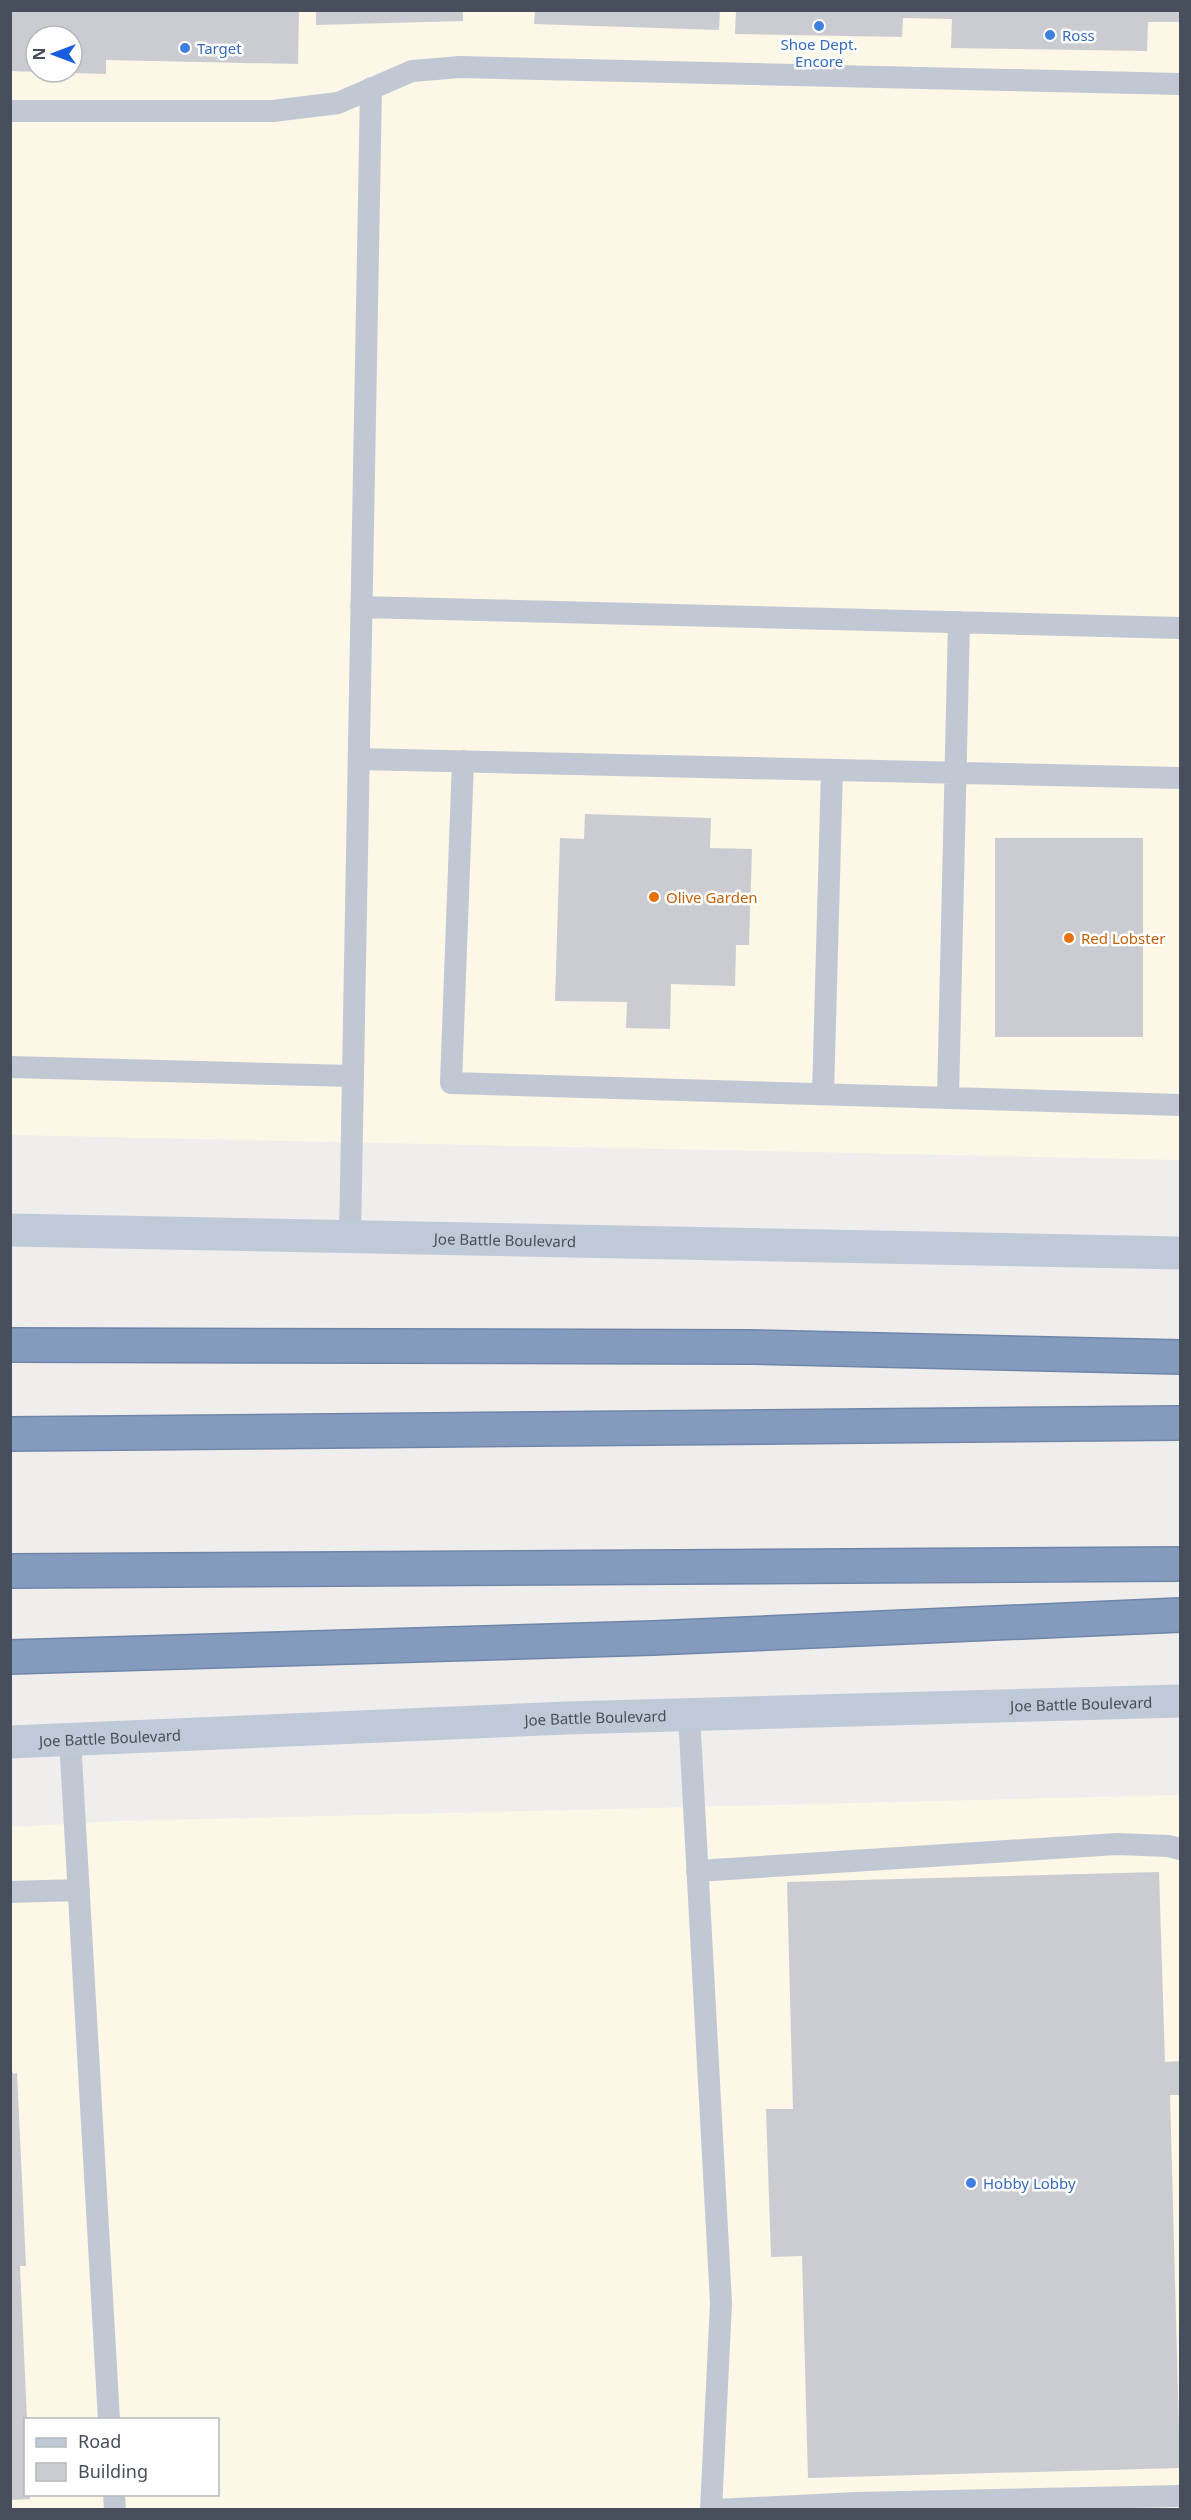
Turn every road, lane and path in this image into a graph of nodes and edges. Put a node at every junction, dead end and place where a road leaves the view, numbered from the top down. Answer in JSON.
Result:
{"nodes":[{"id":1,"x":1180,"y":84,"type":"edge"},
{"id":2,"x":371,"y":88,"type":"junction"},
{"id":3,"x":10,"y":111,"type":"edge"},
{"id":4,"x":362,"y":607,"type":"junction"},
{"id":5,"x":959,"y":622,"type":"junction"},
{"id":6,"x":1180,"y":628,"type":"edge"},
{"id":7,"x":359,"y":759,"type":"junction"},
{"id":8,"x":463,"y":761,"type":"junction"},
{"id":9,"x":832,"y":770,"type":"junction"},
{"id":10,"x":955,"y":773,"type":"junction"},
{"id":11,"x":1180,"y":778,"type":"edge"},
{"id":12,"x":10,"y":1068,"type":"edge"},
{"id":13,"x":352,"y":1076,"type":"junction"},
{"id":14,"x":823,"y":1094,"type":"junction"},
{"id":15,"x":948,"y":1098,"type":"junction"},
{"id":16,"x":1180,"y":1105,"type":"edge"},
{"id":17,"x":10,"y":1230,"type":"edge"},
{"id":18,"x":350,"y":1238,"type":"junction"},
{"id":19,"x":1180,"y":1253,"type":"edge"},
{"id":20,"x":10,"y":1345,"type":"edge"},
{"id":21,"x":1180,"y":1357,"type":"edge"},
{"id":22,"x":1180,"y":1423,"type":"edge"},
{"id":23,"x":10,"y":1434,"type":"edge"},
{"id":24,"x":1180,"y":1564,"type":"edge"},
{"id":25,"x":10,"y":1571,"type":"edge"},
{"id":26,"x":1180,"y":1615,"type":"edge"},
{"id":27,"x":10,"y":1657,"type":"edge"},
{"id":28,"x":1180,"y":1701,"type":"edge"},
{"id":29,"x":689,"y":1714,"type":"junction"},
{"id":30,"x":70,"y":1739,"type":"junction"},
{"id":31,"x":10,"y":1742,"type":"edge"},
{"id":32,"x":1180,"y":1850,"type":"edge"},
{"id":33,"x":698,"y":1871,"type":"junction"},
{"id":34,"x":79,"y":1890,"type":"junction"},
{"id":35,"x":10,"y":1892,"type":"edge"},
{"id":36,"x":109,"y":2418,"type":"edge"},
{"id":37,"x":1180,"y":2496,"type":"edge"},
{"id":38,"x":714,"y":2510,"type":"edge"}],
"edges":[{"from":1,"to":2,"type":"lane"},
{"from":2,"to":3,"type":"lane"},
{"from":2,"to":4,"type":"lane"},
{"from":4,"to":5,"type":"lane"},
{"from":4,"to":7,"type":"lane"},
{"from":5,"to":6,"type":"lane"},
{"from":5,"to":10,"type":"lane"},
{"from":7,"to":8,"type":"lane"},
{"from":7,"to":13,"type":"lane"},
{"from":8,"to":9,"type":"lane"},
{"from":8,"to":14,"type":"lane"},
{"from":9,"to":10,"type":"lane"},
{"from":9,"to":14,"type":"lane"},
{"from":10,"to":11,"type":"lane"},
{"from":10,"to":15,"type":"lane"},
{"from":12,"to":13,"type":"lane"},
{"from":13,"to":18,"type":"lane"},
{"from":14,"to":15,"type":"lane"},
{"from":15,"to":16,"type":"lane"},
{"from":17,"to":18,"type":"main road","name":"Joe Battle Boulevard"},
{"from":18,"to":19,"type":"main road","name":"Joe Battle Boulevard"},
{"from":20,"to":21,"type":"highway"},
{"from":22,"to":23,"type":"highway"},
{"from":24,"to":25,"type":"highway"},
{"from":26,"to":27,"type":"highway"},
{"from":28,"to":29,"type":"main road","name":"Joe Battle Boulevard"},
{"from":29,"to":30,"type":"main road","name":"Joe Battle Boulevard"},
{"from":29,"to":33,"type":"lane"},
{"from":30,"to":31,"type":"main road","name":"Joe Battle Boulevard"},
{"from":30,"to":34,"type":"lane"},
{"from":32,"to":33,"type":"lane"},
{"from":33,"to":38,"type":"lane"},
{"from":34,"to":35,"type":"lane"},
{"from":34,"to":36,"type":"lane"},
{"from":37,"to":38,"type":"lane"}]}
